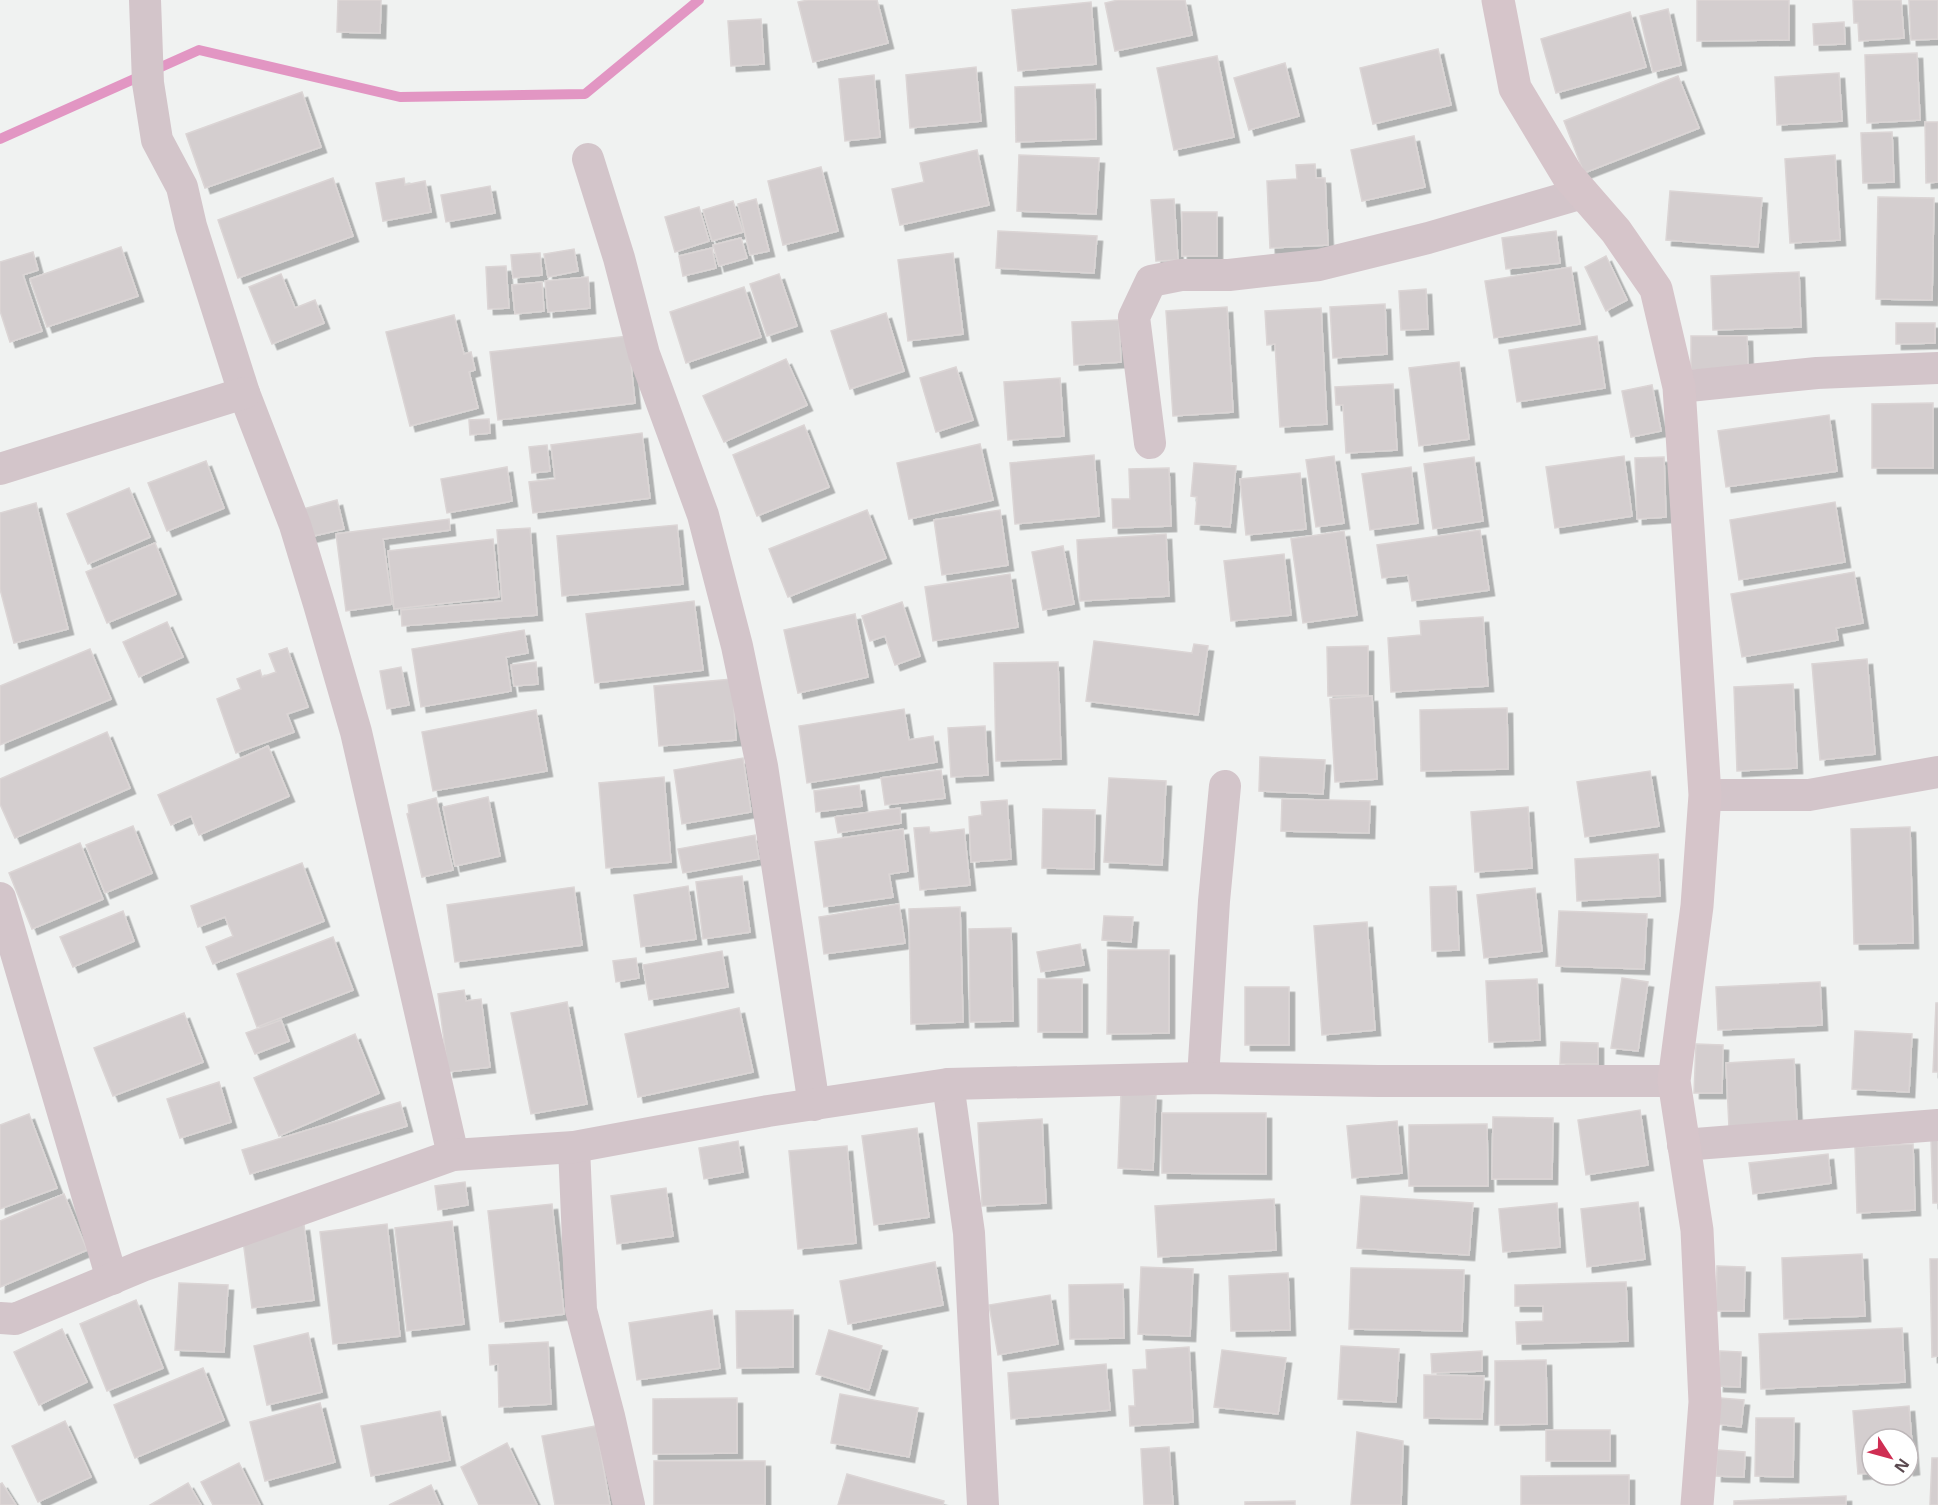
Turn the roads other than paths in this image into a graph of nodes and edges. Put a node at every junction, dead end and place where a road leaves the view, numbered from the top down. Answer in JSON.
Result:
{"nodes":[{"id":1,"x":145,"y":0,"type":"edge"},
{"id":2,"x":1498,"y":0,"type":"edge"},
{"id":3,"x":588,"y":159,"type":"dead end"},
{"id":4,"x":1583,"y":193,"type":"junction"},
{"id":5,"x":1938,"y":368,"type":"edge"},
{"id":6,"x":1679,"y":387,"type":"junction"},
{"id":7,"x":244,"y":393,"type":"junction"},
{"id":8,"x":1150,"y":442,"type":"dead end"},
{"id":9,"x":0,"y":469,"type":"edge"},
{"id":10,"x":1938,"y":772,"type":"edge"},
{"id":11,"x":1225,"y":786,"type":"dead end"},
{"id":12,"x":1705,"y":795,"type":"junction"},
{"id":13,"x":0,"y":898,"type":"edge"},
{"id":14,"x":1203,"y":1078,"type":"junction"},
{"id":15,"x":1674,"y":1081,"type":"junction"},
{"id":16,"x":948,"y":1084,"type":"junction"},
{"id":17,"x":814,"y":1105,"type":"junction"},
{"id":18,"x":1938,"y":1125,"type":"edge"},
{"id":19,"x":1683,"y":1145,"type":"junction"},
{"id":20,"x":574,"y":1147,"type":"junction"},
{"id":21,"x":453,"y":1155,"type":"junction"},
{"id":22,"x":112,"y":1279,"type":"junction"},
{"id":23,"x":0,"y":1318,"type":"edge"},
{"id":24,"x":629,"y":1505,"type":"edge"},
{"id":25,"x":982,"y":1505,"type":"edge"},
{"id":26,"x":1697,"y":1505,"type":"edge"}],
"edges":[{"from":1,"to":7,"type":"street"},
{"from":2,"to":4,"type":"street"},
{"from":3,"to":17,"type":"street"},
{"from":4,"to":6,"type":"street"},
{"from":4,"to":8,"type":"street"},
{"from":5,"to":6,"type":"street"},
{"from":6,"to":12,"type":"street"},
{"from":7,"to":9,"type":"street"},
{"from":7,"to":21,"type":"street"},
{"from":10,"to":12,"type":"street"},
{"from":11,"to":14,"type":"street"},
{"from":12,"to":15,"type":"street"},
{"from":13,"to":22,"type":"street"},
{"from":14,"to":15,"type":"street"},
{"from":14,"to":16,"type":"street"},
{"from":15,"to":19,"type":"street"},
{"from":16,"to":17,"type":"street"},
{"from":16,"to":25,"type":"street"},
{"from":17,"to":20,"type":"street"},
{"from":18,"to":19,"type":"street"},
{"from":19,"to":26,"type":"street"},
{"from":20,"to":21,"type":"street"},
{"from":20,"to":24,"type":"street"},
{"from":21,"to":22,"type":"street"},
{"from":22,"to":23,"type":"street"}]}
